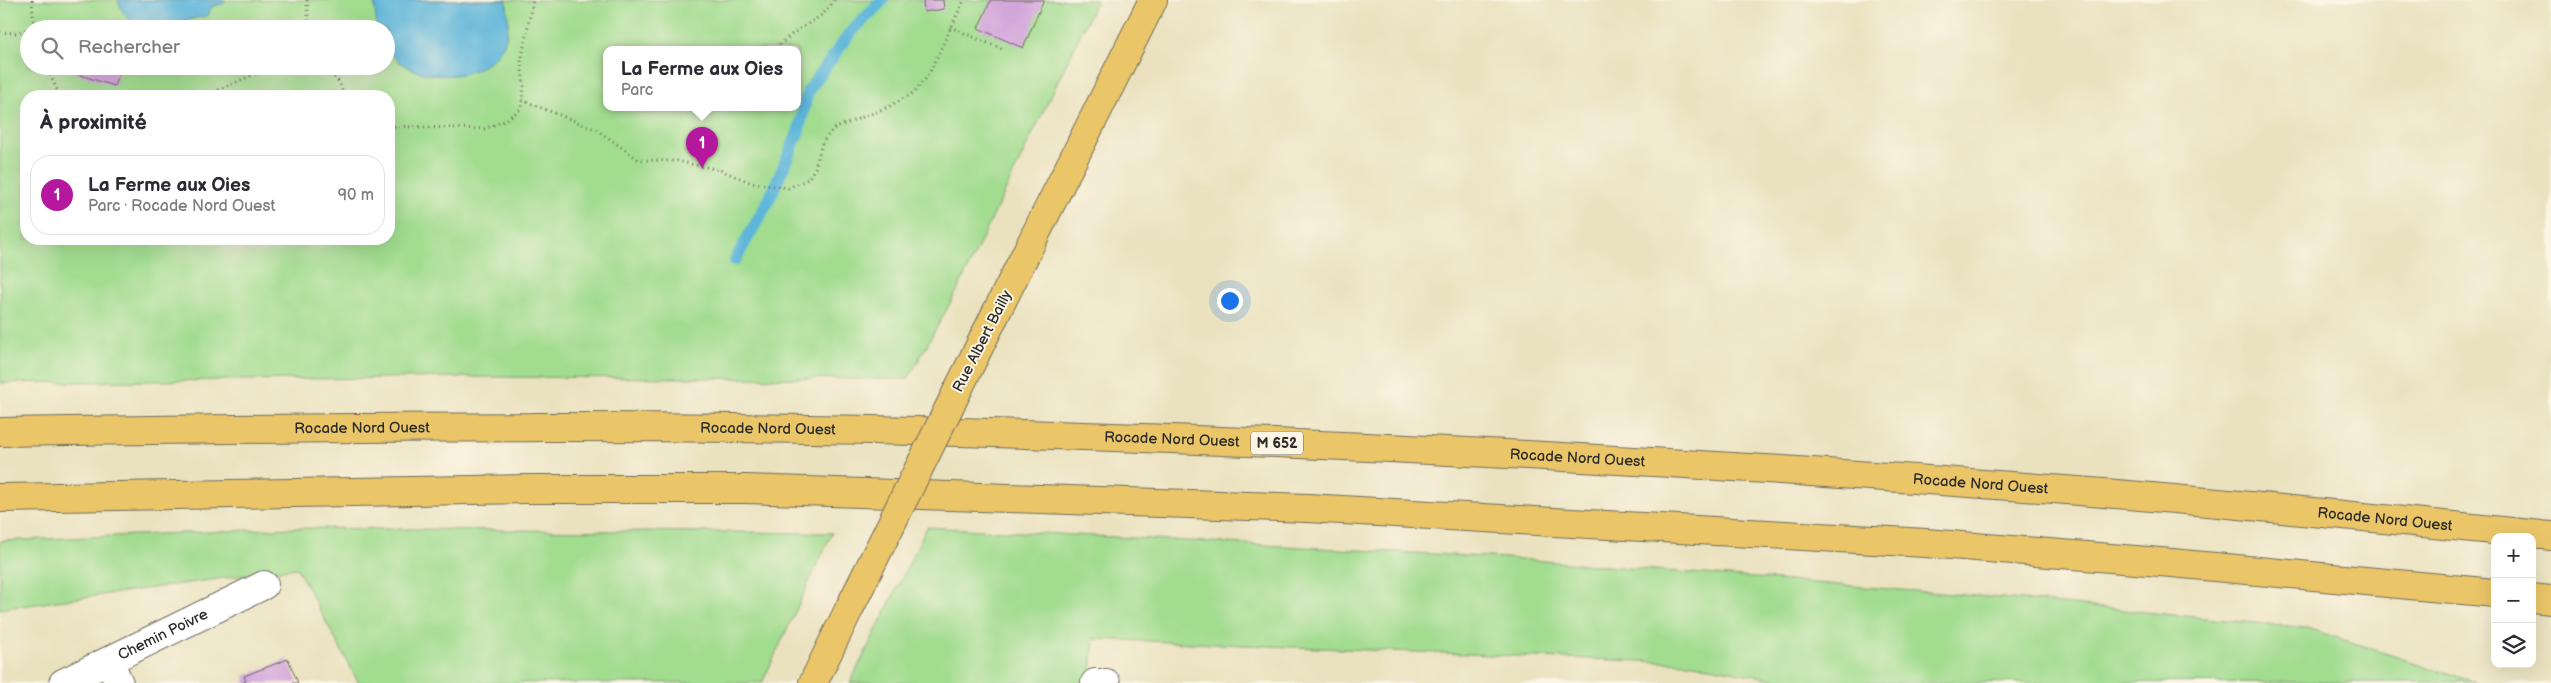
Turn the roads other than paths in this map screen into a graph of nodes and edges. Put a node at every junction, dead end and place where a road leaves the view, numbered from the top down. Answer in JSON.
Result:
{"nodes":[{"id":1,"x":1153,"y":0,"type":"edge"},
{"id":2,"x":0,"y":432,"type":"edge"},
{"id":3,"x":0,"y":498,"type":"edge"},
{"id":4,"x":2551,"y":536,"type":"edge"},
{"id":5,"x":264,"y":585,"type":"dead end"},
{"id":6,"x":2491,"y":594,"type":"edge"},
{"id":7,"x":2536,"y":598,"type":"edge"},
{"id":8,"x":2551,"y":600,"type":"edge"},
{"id":9,"x":114,"y":672,"type":"edge"},
{"id":10,"x":1095,"y":682,"type":"edge"},
{"id":11,"x":63,"y":683,"type":"edge"},
{"id":12,"x":813,"y":683,"type":"edge"},
{"id":13,"x":1106,"y":683,"type":"edge"}],
"edges":[{"from":1,"to":12,"type":"main road","name":"Rue Albert Bailly","bridge":true},
{"from":2,"to":4,"type":"main road","name":"Rocade Nord Ouest","number":"M 652"},
{"from":3,"to":6,"type":"main road"},
{"from":5,"to":9,"type":"street","name":"Chemin Poivre"},
{"from":7,"to":8,"type":"main road"},
{"from":9,"to":11,"type":"street","name":"Chemin Poivre"},
{"from":10,"to":13,"type":"street"}]}
